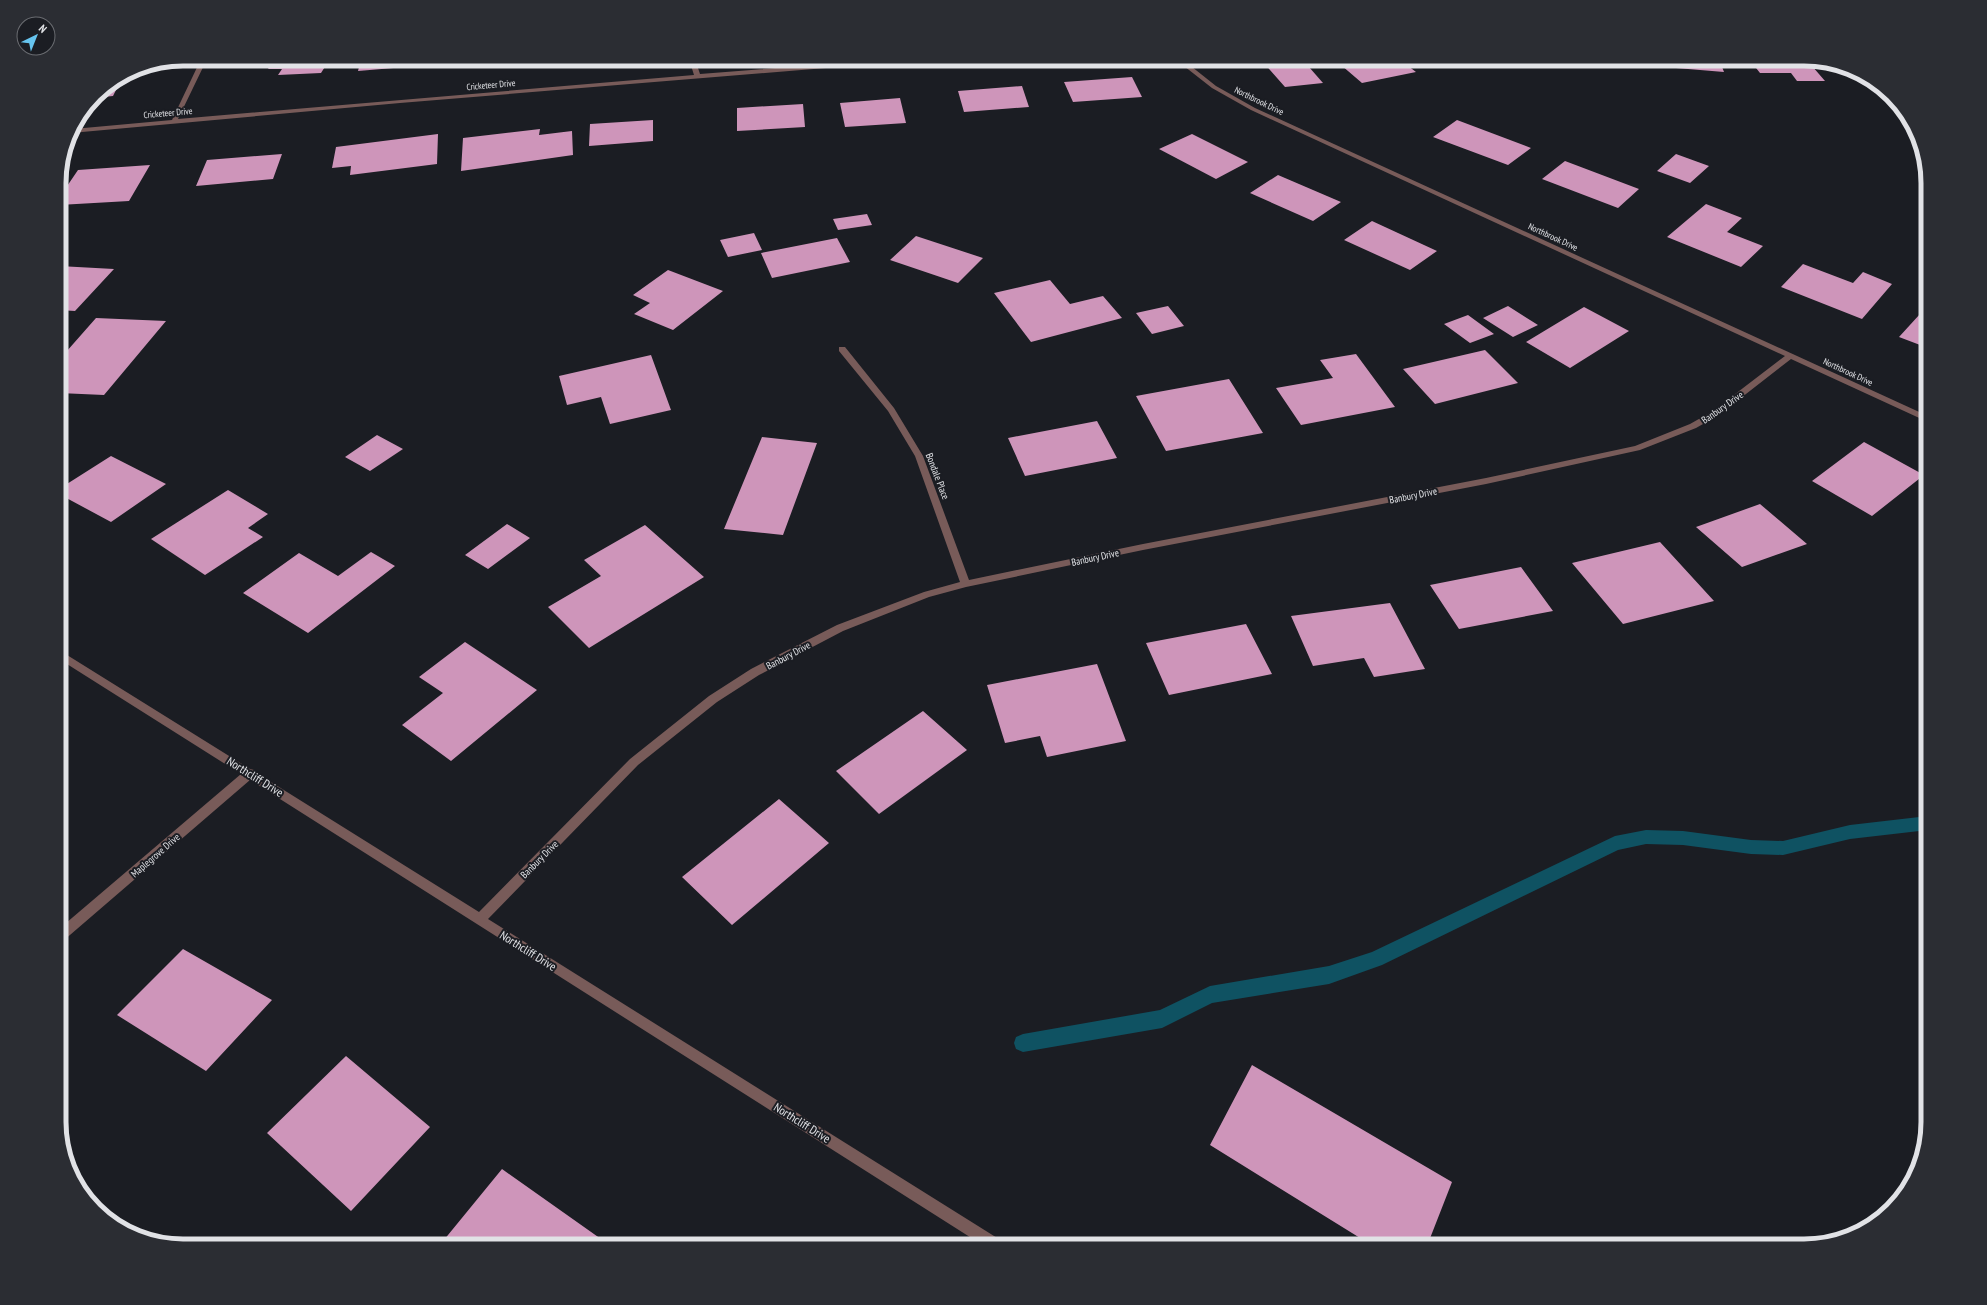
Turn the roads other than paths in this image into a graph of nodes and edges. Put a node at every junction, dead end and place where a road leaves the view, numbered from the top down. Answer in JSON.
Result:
{"nodes":[{"id":1,"x":201,"y":66,"type":"edge"},
{"id":2,"x":694,"y":66,"type":"edge"},
{"id":3,"x":828,"y":66,"type":"edge"},
{"id":4,"x":1187,"y":66,"type":"edge"},
{"id":5,"x":698,"y":77,"type":"junction"},
{"id":6,"x":174,"y":122,"type":"junction"},
{"id":7,"x":78,"y":130,"type":"edge"},
{"id":8,"x":842,"y":349,"type":"dead end"},
{"id":9,"x":1790,"y":356,"type":"junction"},
{"id":10,"x":1921,"y":416,"type":"edge"},
{"id":11,"x":966,"y":584,"type":"junction"},
{"id":12,"x":66,"y":658,"type":"edge"},
{"id":13,"x":250,"y":773,"type":"junction"},
{"id":14,"x":479,"y":920,"type":"junction"},
{"id":15,"x":66,"y":931,"type":"edge"},
{"id":16,"x":986,"y":1239,"type":"edge"}],
"edges":[{"from":1,"to":6,"type":"street"},
{"from":2,"to":5,"type":"street"},
{"from":3,"to":5,"type":"street","name":"Cricketeer Drive"},
{"from":4,"to":9,"type":"street","name":"Northbrook Drive"},
{"from":5,"to":6,"type":"street","name":"Cricketeer Drive"},
{"from":6,"to":7,"type":"street","name":"Cricketeer Drive"},
{"from":8,"to":11,"type":"street","name":"Bondale Place"},
{"from":9,"to":10,"type":"street","name":"Northbrook Drive"},
{"from":9,"to":11,"type":"street","name":"Banbury Drive"},
{"from":11,"to":14,"type":"street","name":"Banbury Drive"},
{"from":12,"to":13,"type":"street","name":"Northcliff Drive"},
{"from":13,"to":14,"type":"street","name":"Northcliff Drive"},
{"from":13,"to":15,"type":"street","name":"Maplegrove Drive"},
{"from":14,"to":16,"type":"street","name":"Northcliff Drive"}]}
